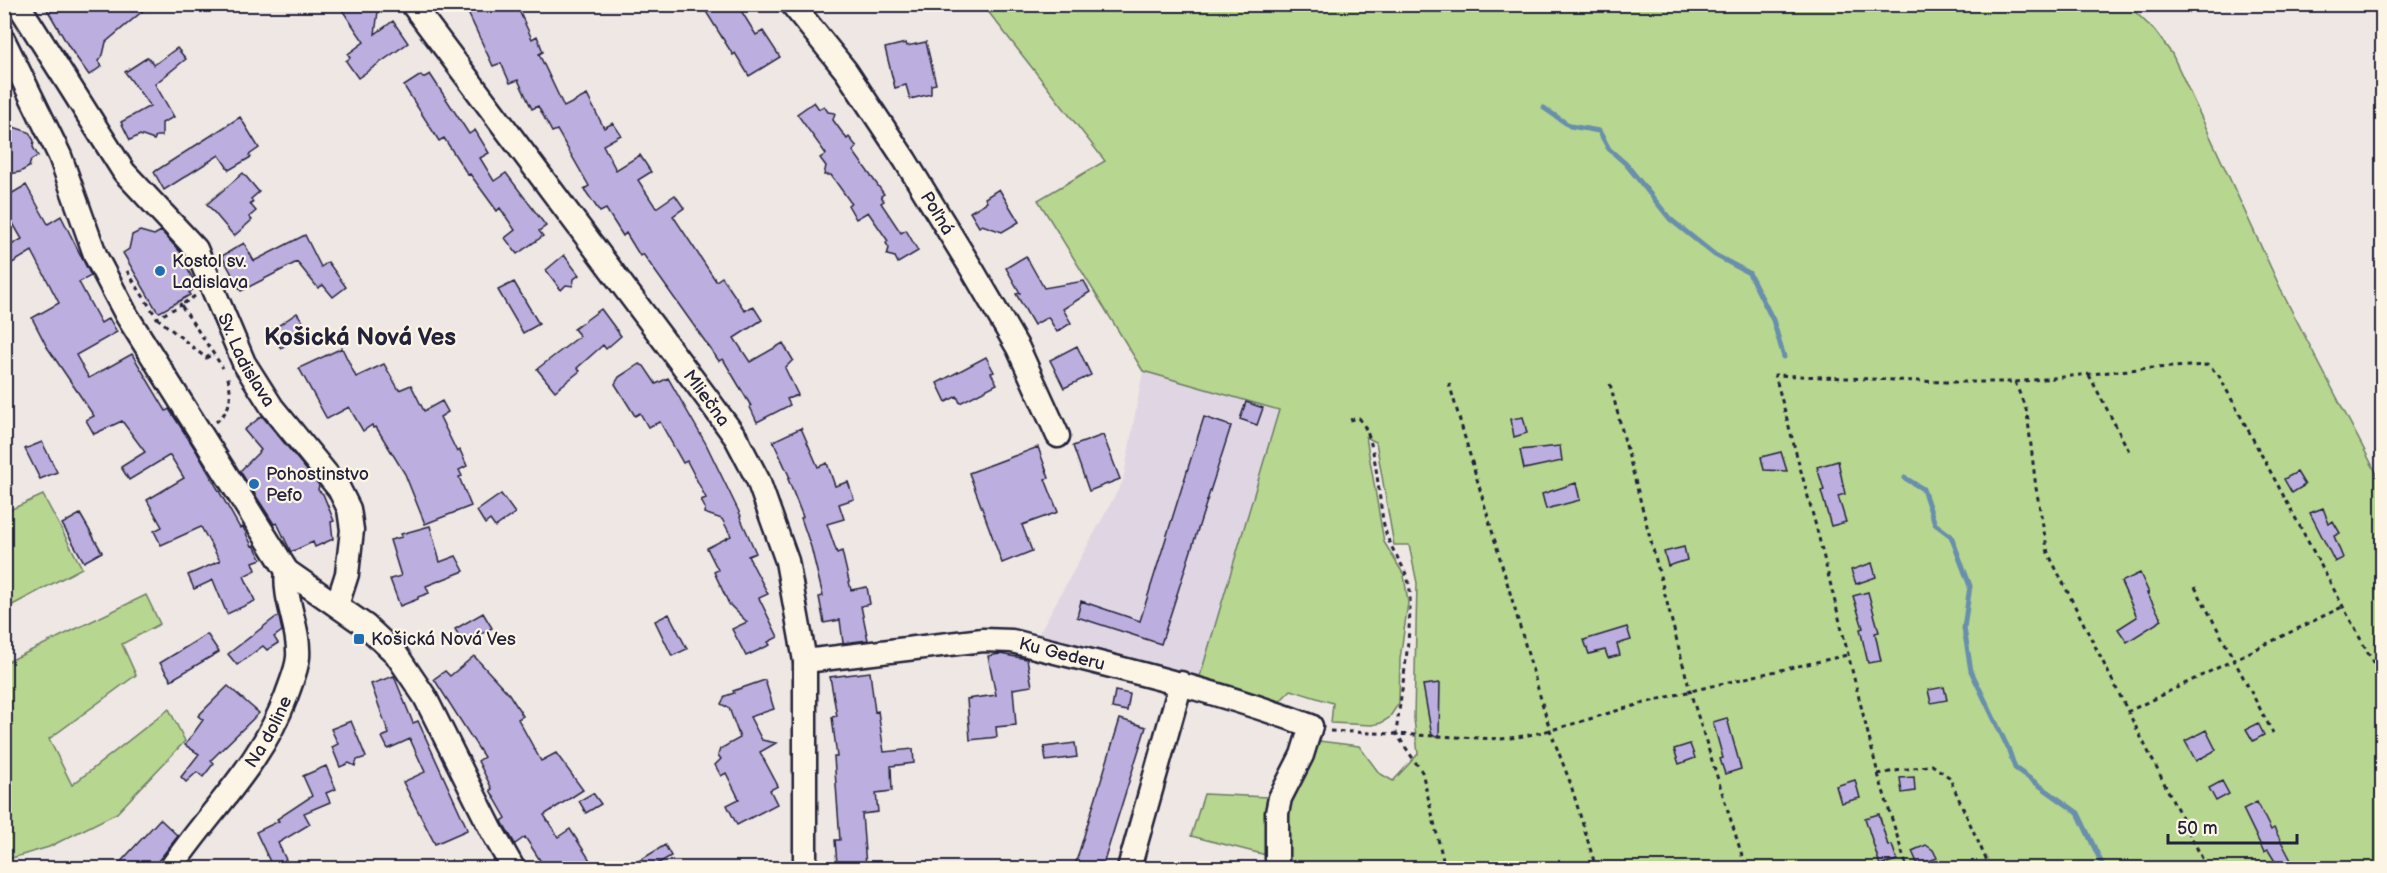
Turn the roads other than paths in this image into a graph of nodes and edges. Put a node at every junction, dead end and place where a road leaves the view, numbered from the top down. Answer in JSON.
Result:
{"nodes":[{"id":1,"x":18,"y":4,"type":"edge"},
{"id":2,"x":412,"y":4,"type":"edge"},
{"id":3,"x":792,"y":4,"type":"edge"},
{"id":4,"x":4,"y":41,"type":"edge"},
{"id":5,"x":1058,"y":436,"type":"dead end"},
{"id":6,"x":287,"y":571,"type":"junction"},
{"id":7,"x":337,"y":605,"type":"junction"},
{"id":8,"x":805,"y":661,"type":"junction"},
{"id":9,"x":1181,"y":683,"type":"junction"},
{"id":10,"x":492,"y":831,"type":"junction"},
{"id":11,"x":171,"y":868,"type":"edge"},
{"id":12,"x":497,"y":868,"type":"edge"},
{"id":13,"x":513,"y":868,"type":"edge"},
{"id":14,"x":805,"y":868,"type":"edge"},
{"id":15,"x":1129,"y":868,"type":"edge"},
{"id":16,"x":1277,"y":868,"type":"edge"}],
"edges":[{"from":1,"to":7,"type":"street","name":"Sv. Ladislava"},
{"from":2,"to":8,"type":"street","name":"Mliečna"},
{"from":3,"to":5,"type":"street","name":"Poľná"},
{"from":4,"to":6,"type":"street"},
{"from":6,"to":7,"type":"street"},
{"from":6,"to":11,"type":"street","name":"Na doline"},
{"from":7,"to":10,"type":"street"},
{"from":8,"to":9,"type":"street","name":"Ku Gederu"},
{"from":8,"to":14,"type":"street","name":"Mliečna"},
{"from":9,"to":15,"type":"street"},
{"from":9,"to":16,"type":"street","name":"Ku Gederu"},
{"from":10,"to":12,"type":"street"},
{"from":10,"to":13,"type":"street"}]}
